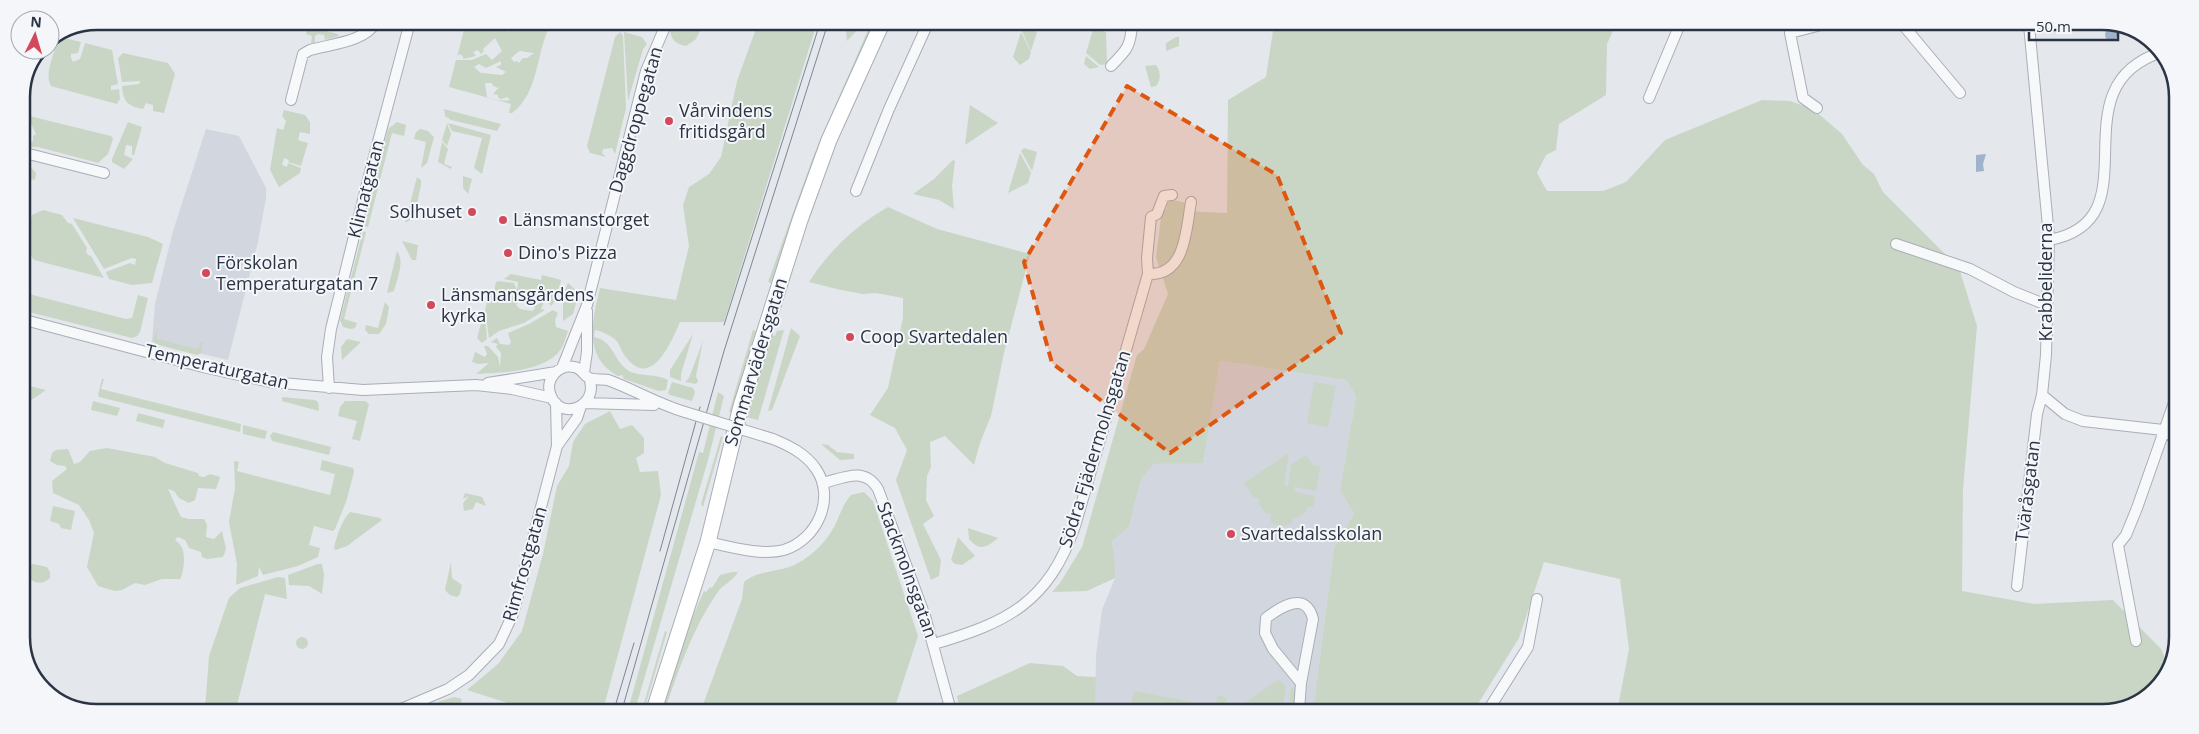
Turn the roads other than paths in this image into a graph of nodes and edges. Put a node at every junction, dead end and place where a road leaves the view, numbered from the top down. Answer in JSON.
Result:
{"nodes":[{"id":1,"x":372,"y":30,"type":"edge"},
{"id":2,"x":408,"y":30,"type":"edge"},
{"id":3,"x":664,"y":30,"type":"edge"},
{"id":4,"x":879,"y":30,"type":"edge"},
{"id":5,"x":925,"y":30,"type":"edge"},
{"id":6,"x":1132,"y":30,"type":"edge"},
{"id":7,"x":1677,"y":30,"type":"edge"},
{"id":8,"x":1802,"y":30,"type":"edge"},
{"id":9,"x":1908,"y":30,"type":"edge"},
{"id":10,"x":2029,"y":30,"type":"edge"},
{"id":11,"x":2154,"y":55,"type":"edge"},
{"id":12,"x":1111,"y":66,"type":"dead end"},
{"id":13,"x":1960,"y":93,"type":"dead end"},
{"id":14,"x":1649,"y":98,"type":"dead end"},
{"id":15,"x":291,"y":100,"type":"dead end"},
{"id":16,"x":1817,"y":108,"type":"dead end"},
{"id":17,"x":30,"y":154,"type":"edge"},
{"id":18,"x":104,"y":173,"type":"dead end"},
{"id":19,"x":856,"y":191,"type":"dead end"},
{"id":20,"x":1172,"y":195,"type":"dead end"},
{"id":21,"x":1191,"y":202,"type":"dead end"},
{"id":22,"x":2049,"y":240,"type":"junction"},
{"id":23,"x":1896,"y":244,"type":"dead end"},
{"id":24,"x":1148,"y":274,"type":"junction"},
{"id":25,"x":2047,"y":305,"type":"junction"},
{"id":26,"x":587,"y":306,"type":"junction"},
{"id":27,"x":30,"y":321,"type":"edge"},
{"id":28,"x":559,"y":370,"type":"junction"},
{"id":29,"x":587,"y":375,"type":"junction"},
{"id":30,"x":476,"y":385,"type":"junction"},
{"id":31,"x":329,"y":388,"type":"junction"},
{"id":32,"x":2042,"y":395,"type":"junction"},
{"id":33,"x":554,"y":401,"type":"junction"},
{"id":34,"x":583,"y":405,"type":"junction"},
{"id":35,"x":660,"y":405,"type":"junction"},
{"id":36,"x":2169,"y":414,"type":"edge"},
{"id":37,"x":2163,"y":430,"type":"junction"},
{"id":38,"x":2169,"y":434,"type":"edge"},
{"id":39,"x":557,"y":446,"type":"junction"},
{"id":40,"x":823,"y":483,"type":"junction"},
{"id":41,"x":708,"y":542,"type":"junction"},
{"id":42,"x":2016,"y":586,"type":"dead end"},
{"id":43,"x":1537,"y":599,"type":"dead end"},
{"id":44,"x":2136,"y":641,"type":"dead end"},
{"id":45,"x":934,"y":644,"type":"junction"},
{"id":46,"x":1301,"y":683,"type":"junction"},
{"id":47,"x":424,"y":704,"type":"edge"},
{"id":48,"x":656,"y":704,"type":"edge"},
{"id":49,"x":949,"y":704,"type":"edge"},
{"id":50,"x":1300,"y":704,"type":"edge"},
{"id":51,"x":1492,"y":704,"type":"edge"}],
"edges":[{"from":1,"to":15,"type":"street"},
{"from":2,"to":31,"type":"street","name":"Klimatgatan"},
{"from":3,"to":26,"type":"street","name":"Daggdroppegatan"},
{"from":4,"to":41,"type":"street","name":"Sommarvädersgatan"},
{"from":5,"to":19,"type":"street"},
{"from":6,"to":12,"type":"street"},
{"from":7,"to":14,"type":"street"},
{"from":8,"to":16,"type":"street"},
{"from":9,"to":13,"type":"street"},
{"from":10,"to":22,"type":"street","name":"Krabbeliderna"},
{"from":11,"to":22,"type":"street"},
{"from":17,"to":18,"type":"street"},
{"from":20,"to":24,"type":"street","name":"Södra Fjädermolnsgatan"},
{"from":21,"to":24,"type":"street"},
{"from":22,"to":25,"type":"street","name":"Krabbeliderna"},
{"from":23,"to":25,"type":"street"},
{"from":24,"to":45,"type":"street","name":"Södra Fjädermolnsgatan"},
{"from":25,"to":32,"type":"street","name":"Krabbeliderna"},
{"from":26,"to":28,"type":"street","name":"Daggdroppegatan"},
{"from":26,"to":29,"type":"street","name":"Daggdroppegatan"},
{"from":27,"to":31,"type":"street","name":"Temperaturgatan"},
{"from":28,"to":29,"type":"street","name":"Temperaturgatan"},
{"from":28,"to":30,"type":"street","name":"Temperaturgatan"},
{"from":28,"to":33,"type":"street"},
{"from":29,"to":34,"type":"street"},
{"from":29,"to":35,"type":"street","name":"Temperaturgatan"},
{"from":30,"to":31,"type":"street","name":"Temperaturgatan"},
{"from":30,"to":33,"type":"street","name":"Temperaturgatan"},
{"from":32,"to":37,"type":"street"},
{"from":32,"to":42,"type":"street","name":"Tväråsgatan"},
{"from":33,"to":34,"type":"street","name":"Temperaturgatan"},
{"from":33,"to":39,"type":"street","name":"Rimfrostgatan"},
{"from":34,"to":35,"type":"street","name":"Temperaturgatan"},
{"from":34,"to":39,"type":"street","name":"Rimfrostgatan"},
{"from":35,"to":40,"type":"street","name":"Temperaturgatan","bridge":true},
{"from":36,"to":37,"type":"street"},
{"from":37,"to":38,"type":"street"},
{"from":37,"to":44,"type":"street"},
{"from":39,"to":47,"type":"street","name":"Rimfrostgatan"},
{"from":40,"to":41,"type":"street"},
{"from":40,"to":45,"type":"street","name":"Stackmolnsgatan"},
{"from":41,"to":48,"type":"street","name":"Sommarvädersgatan"},
{"from":43,"to":51,"type":"street"},
{"from":45,"to":49,"type":"street","name":"Stackmolnsgatan"},
{"from":46,"to":46,"type":"street"},
{"from":46,"to":50,"type":"street"}]}
